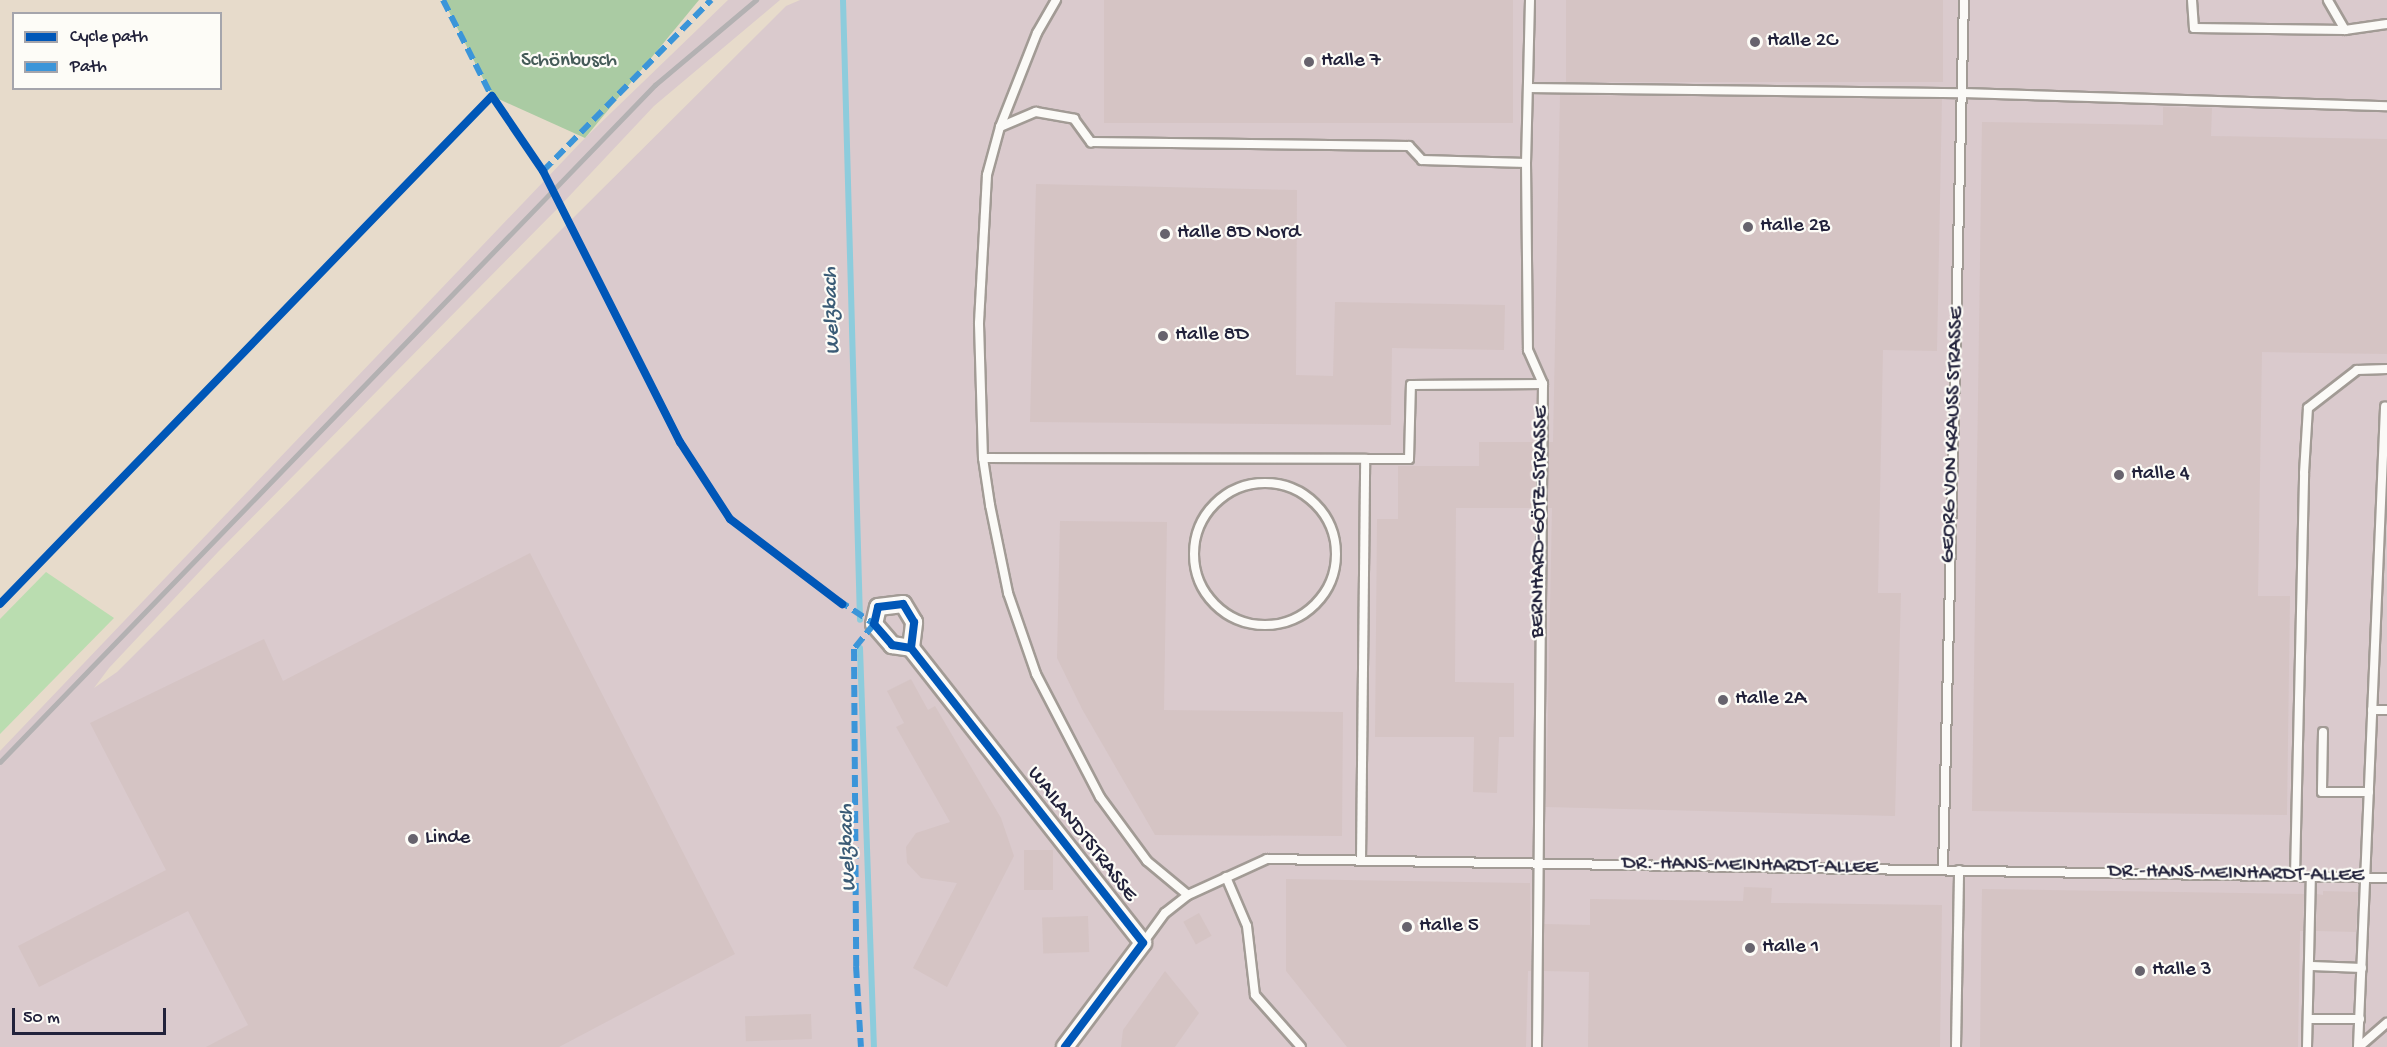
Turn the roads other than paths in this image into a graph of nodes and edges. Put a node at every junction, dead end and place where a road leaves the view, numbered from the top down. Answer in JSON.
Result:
{"nodes":[{"id":1,"x":1056,"y":0,"type":"edge"},
{"id":2,"x":1530,"y":0,"type":"edge"},
{"id":3,"x":1964,"y":0,"type":"edge"},
{"id":4,"x":2192,"y":0,"type":"edge"},
{"id":5,"x":2328,"y":0,"type":"edge"},
{"id":6,"x":2387,"y":24,"type":"edge"},
{"id":7,"x":2345,"y":30,"type":"junction"},
{"id":8,"x":1528,"y":88,"type":"junction"},
{"id":9,"x":1963,"y":93,"type":"junction"},
{"id":10,"x":2387,"y":106,"type":"edge"},
{"id":11,"x":1000,"y":127,"type":"junction"},
{"id":12,"x":1526,"y":163,"type":"junction"},
{"id":13,"x":2387,"y":369,"type":"edge"},
{"id":14,"x":1543,"y":384,"type":"junction"},
{"id":15,"x":2385,"y":407,"type":"dead end"},
{"id":16,"x":983,"y":458,"type":"junction"},
{"id":17,"x":1365,"y":459,"type":"junction"},
{"id":18,"x":1263,"y":481,"type":"joint"},
{"id":19,"x":911,"y":648,"type":"dead end"},
{"id":20,"x":2373,"y":710,"type":"junction"},
{"id":21,"x":2387,"y":710,"type":"edge"},
{"id":22,"x":2323,"y":732,"type":"dead end"},
{"id":23,"x":2369,"y":792,"type":"junction"},
{"id":24,"x":1360,"y":860,"type":"junction"},
{"id":25,"x":1539,"y":863,"type":"junction"},
{"id":26,"x":1943,"y":870,"type":"junction"},
{"id":27,"x":1959,"y":870,"type":"junction"},
{"id":28,"x":2295,"y":876,"type":"junction"},
{"id":29,"x":1227,"y":877,"type":"junction"},
{"id":30,"x":2311,"y":877,"type":"junction"},
{"id":31,"x":2366,"y":877,"type":"junction"},
{"id":32,"x":2387,"y":878,"type":"edge"},
{"id":33,"x":1188,"y":895,"type":"junction"},
{"id":34,"x":1143,"y":943,"type":"junction"},
{"id":35,"x":2312,"y":966,"type":"dead end"},
{"id":36,"x":2362,"y":968,"type":"junction"},
{"id":37,"x":2310,"y":1019,"type":"dead end"},
{"id":38,"x":2360,"y":1019,"type":"junction"},
{"id":39,"x":2387,"y":1023,"type":"edge"},
{"id":40,"x":1065,"y":1047,"type":"edge"},
{"id":41,"x":1301,"y":1047,"type":"edge"},
{"id":42,"x":1537,"y":1047,"type":"edge"},
{"id":43,"x":1956,"y":1047,"type":"edge"},
{"id":44,"x":2307,"y":1047,"type":"edge"},
{"id":45,"x":2358,"y":1047,"type":"edge"}],
"edges":[{"from":1,"to":11,"type":"lane"},
{"from":2,"to":8,"type":"lane","name":"BERNHARD-GÖTZ-STRASSE"},
{"from":3,"to":9,"type":"lane","name":"GEORG VON KRAUSS STRASSE"},
{"from":4,"to":7,"type":"lane"},
{"from":5,"to":7,"type":"lane"},
{"from":6,"to":7,"type":"lane"},
{"from":8,"to":9,"type":"lane"},
{"from":8,"to":12,"type":"lane","name":"BERNHARD-GÖTZ-STRASSE"},
{"from":9,"to":10,"type":"lane"},
{"from":9,"to":26,"type":"lane","name":"GEORG VON KRAUSS STRASSE"},
{"from":11,"to":12,"type":"lane"},
{"from":11,"to":16,"type":"lane"},
{"from":12,"to":14,"type":"lane","name":"BERNHARD-GÖTZ-STRASSE"},
{"from":13,"to":28,"type":"lane"},
{"from":14,"to":17,"type":"lane"},
{"from":14,"to":25,"type":"lane","name":"BERNHARD-GÖTZ-STRASSE"},
{"from":15,"to":20,"type":"lane"},
{"from":16,"to":17,"type":"lane"},
{"from":16,"to":33,"type":"lane"},
{"from":17,"to":24,"type":"lane"},
{"from":18,"to":18,"type":"lane"},
{"from":19,"to":34,"type":"street","name":"WAILANDTSTRASSE"},
{"from":20,"to":21,"type":"lane"},
{"from":20,"to":23,"type":"lane"},
{"from":22,"to":23,"type":"lane"},
{"from":23,"to":31,"type":"lane"},
{"from":24,"to":25,"type":"lane","name":"DR.-HANS-MEINHARDT-ALLEE"},
{"from":24,"to":29,"type":"lane","name":"DR.-HANS-MEINHARDT-ALLEE"},
{"from":25,"to":26,"type":"lane","name":"DR.-HANS-MEINHARDT-ALLEE"},
{"from":25,"to":42,"type":"lane","name":"BERNHARD-GÖTZ-STRASSE"},
{"from":26,"to":27,"type":"lane","name":"DR.-HANS-MEINHARDT-ALLEE"},
{"from":27,"to":28,"type":"lane","name":"DR.-HANS-MEINHARDT-ALLEE"},
{"from":27,"to":43,"type":"lane"},
{"from":28,"to":30,"type":"lane","name":"DR.-HANS-MEINHARDT-ALLEE"},
{"from":29,"to":33,"type":"lane","name":"DR.-HANS-MEINHARDT-ALLEE"},
{"from":29,"to":41,"type":"lane"},
{"from":30,"to":31,"type":"lane","name":"DR.-HANS-MEINHARDT-ALLEE"},
{"from":30,"to":44,"type":"lane"},
{"from":31,"to":32,"type":"lane","name":"DR.-HANS-MEINHARDT-ALLEE"},
{"from":31,"to":36,"type":"lane"},
{"from":33,"to":34,"type":"lane","name":"DR.-HANS-MEINHARDT-ALLEE"},
{"from":34,"to":40,"type":"street"},
{"from":35,"to":36,"type":"lane"},
{"from":36,"to":38,"type":"lane"},
{"from":37,"to":38,"type":"lane"},
{"from":38,"to":45,"type":"lane"},
{"from":39,"to":45,"type":"lane"}]}
